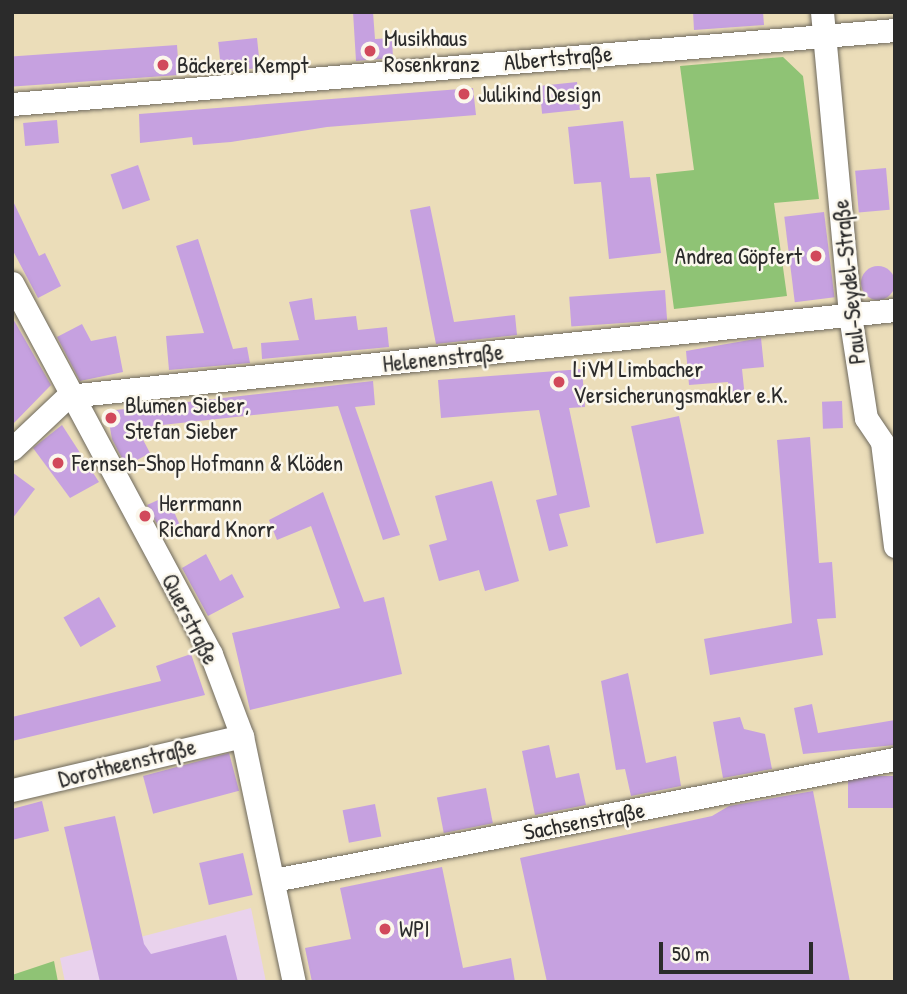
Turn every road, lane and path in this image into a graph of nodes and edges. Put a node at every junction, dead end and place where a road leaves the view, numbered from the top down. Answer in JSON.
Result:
{"nodes":[{"id":1,"x":822,"y":12,"type":"edge"},
{"id":2,"x":895,"y":30,"type":"edge"},
{"id":3,"x":823,"y":36,"type":"junction"},
{"id":4,"x":12,"y":104,"type":"edge"},
{"id":5,"x":12,"y":283,"type":"edge"},
{"id":6,"x":895,"y":310,"type":"edge"},
{"id":7,"x":850,"y":315,"type":"junction"},
{"id":8,"x":68,"y":396,"type":"junction"},
{"id":9,"x":12,"y":449,"type":"edge"},
{"id":10,"x":895,"y":546,"type":"edge"},
{"id":11,"x":242,"y":736,"type":"junction"},
{"id":12,"x":895,"y":759,"type":"edge"},
{"id":13,"x":12,"y":790,"type":"edge"},
{"id":14,"x":274,"y":880,"type":"junction"},
{"id":15,"x":294,"y":982,"type":"edge"}],
"edges":[{"from":1,"to":3,"type":"street","name":"Paul-Seydel-Straße"},
{"from":2,"to":3,"type":"street","name":"Albertstraße"},
{"from":3,"to":4,"type":"street","name":"Albertstraße"},
{"from":3,"to":7,"type":"street","name":"Paul-Seydel-Straße"},
{"from":5,"to":8,"type":"street","name":"Querstraße"},
{"from":6,"to":7,"type":"street","name":"Helenenstraße"},
{"from":7,"to":8,"type":"street","name":"Helenenstraße"},
{"from":7,"to":10,"type":"street","name":"Paul-Seydel-Straße"},
{"from":8,"to":9,"type":"street"},
{"from":8,"to":11,"type":"street","name":"Querstraße"},
{"from":11,"to":13,"type":"street","name":"Dorotheenstraße"},
{"from":11,"to":14,"type":"street","name":"Querstraße"},
{"from":12,"to":14,"type":"street","name":"Sachsenstraße"},
{"from":14,"to":15,"type":"street","name":"Querstraße"}]}
